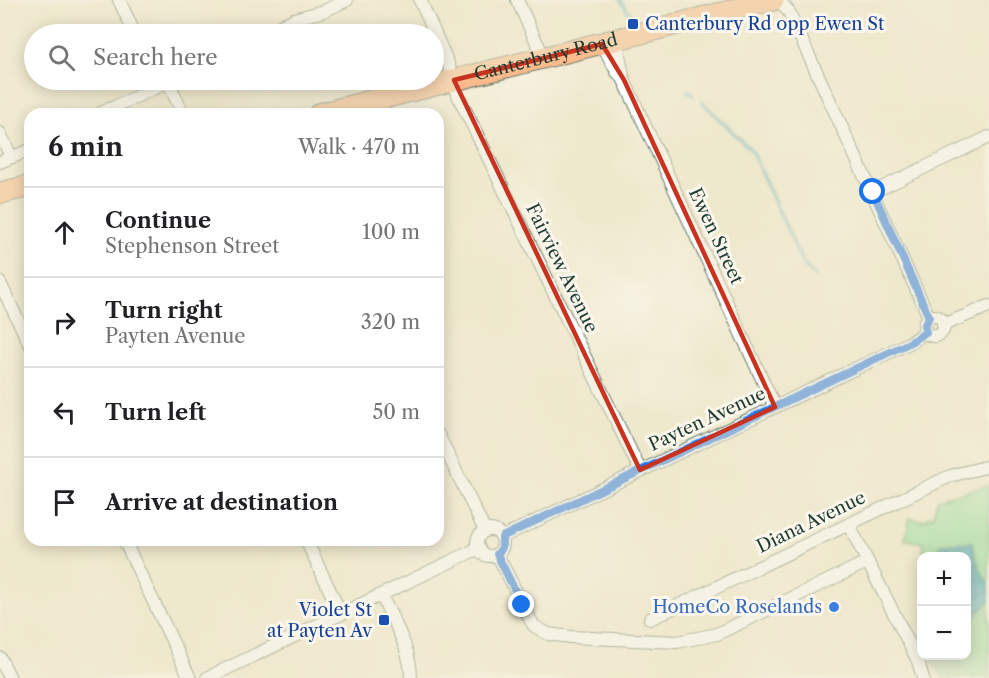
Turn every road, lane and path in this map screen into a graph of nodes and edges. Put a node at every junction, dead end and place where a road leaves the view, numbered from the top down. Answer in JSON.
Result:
{"nodes":[{"id":1,"x":118,"y":0,"type":"edge"},
{"id":2,"x":347,"y":0,"type":"edge"},
{"id":3,"x":420,"y":0,"type":"edge"},
{"id":4,"x":517,"y":0,"type":"edge"},
{"id":5,"x":772,"y":0,"type":"edge"},
{"id":6,"x":779,"y":0,"type":"edge"},
{"id":7,"x":130,"y":24,"type":"edge"},
{"id":8,"x":284,"y":24,"type":"edge"},
{"id":9,"x":431,"y":24,"type":"edge"},
{"id":10,"x":609,"y":42,"type":"junction"},
{"id":11,"x":444,"y":54,"type":"edge"},
{"id":12,"x":544,"y":58,"type":"junction"},
{"id":13,"x":453,"y":81,"type":"junction"},
{"id":14,"x":444,"y":83,"type":"edge"},
{"id":15,"x":147,"y":90,"type":"edge"},
{"id":16,"x":172,"y":90,"type":"edge"},
{"id":17,"x":417,"y":90,"type":"edge"},
{"id":18,"x":111,"y":108,"type":"edge"},
{"id":19,"x":180,"y":108,"type":"edge"},
{"id":20,"x":344,"y":108,"type":"edge"},
{"id":21,"x":0,"y":133,"type":"edge"},
{"id":22,"x":989,"y":137,"type":"edge"},
{"id":23,"x":24,"y":152,"type":"edge"},
{"id":24,"x":6,"y":160,"type":"edge"},
{"id":25,"x":24,"y":187,"type":"edge"},
{"id":26,"x":873,"y":192,"type":"junction"},
{"id":27,"x":0,"y":193,"type":"edge"},
{"id":28,"x":0,"y":284,"type":"edge"},
{"id":29,"x":989,"y":306,"type":"edge"},
{"id":30,"x":929,"y":317,"type":"junction"},
{"id":31,"x":944,"y":326,"type":"junction"},
{"id":32,"x":926,"y":332,"type":"junction"},
{"id":33,"x":24,"y":333,"type":"edge"},
{"id":34,"x":775,"y":407,"type":"junction"},
{"id":35,"x":444,"y":446,"type":"edge"},
{"id":36,"x":989,"y":466,"type":"edge"},
{"id":37,"x":640,"y":470,"type":"junction"},
{"id":38,"x":849,"y":525,"type":"junction"},
{"id":39,"x":485,"y":531,"type":"junction"},
{"id":40,"x":502,"y":537,"type":"junction"},
{"id":41,"x":127,"y":546,"type":"edge"},
{"id":42,"x":309,"y":546,"type":"edge"},
{"id":43,"x":479,"y":548,"type":"junction"},
{"id":44,"x":497,"y":554,"type":"junction"},
{"id":45,"x":867,"y":562,"type":"junction"},
{"id":46,"x":381,"y":594,"type":"junction"},
{"id":47,"x":341,"y":614,"type":"junction"},
{"id":48,"x":650,"y":619,"type":"dead end"},
{"id":49,"x":0,"y":658,"type":"edge"},
{"id":50,"x":10,"y":678,"type":"edge"},
{"id":51,"x":190,"y":678,"type":"edge"},
{"id":52,"x":207,"y":678,"type":"edge"},
{"id":53,"x":411,"y":678,"type":"edge"},
{"id":54,"x":923,"y":678,"type":"edge"}],
"edges":[{"from":1,"to":7,"type":"street"},
{"from":2,"to":8,"type":"street"},
{"from":3,"to":9,"type":"street","name":"Fairview Avenue"},
{"from":4,"to":12,"type":"street"},
{"from":5,"to":10,"type":"highway","name":"Canterbury Road"},
{"from":6,"to":26,"type":"street"},
{"from":10,"to":12,"type":"highway","name":"Canterbury Road"},
{"from":10,"to":34,"type":"street","name":"Ewen Street"},
{"from":11,"to":13,"type":"street","name":"Fairview Avenue"},
{"from":12,"to":13,"type":"highway","name":"Canterbury Road"},
{"from":13,"to":14,"type":"highway","name":"Canterbury Road"},
{"from":13,"to":37,"type":"street","name":"Fairview Avenue"},
{"from":15,"to":18,"type":"street"},
{"from":16,"to":19,"type":"street"},
{"from":17,"to":20,"type":"highway","name":"Canterbury Road"},
{"from":21,"to":24,"type":"street"},
{"from":22,"to":26,"type":"street"},
{"from":23,"to":24,"type":"street"},
{"from":25,"to":27,"type":"highway"},
{"from":26,"to":30,"type":"street"},
{"from":28,"to":33,"type":"street"},
{"from":29,"to":31,"type":"street"},
{"from":30,"to":31,"type":"street"},
{"from":30,"to":32,"type":"street"},
{"from":31,"to":32,"type":"street"},
{"from":32,"to":34,"type":"street","name":"Payten Avenue"},
{"from":34,"to":37,"type":"street","name":"Payten Avenue"},
{"from":35,"to":39,"type":"street"},
{"from":36,"to":38,"type":"street","name":"Diana Avenue"},
{"from":37,"to":40,"type":"street","name":"Payten Avenue"},
{"from":38,"to":45,"type":"street"},
{"from":38,"to":48,"type":"street","name":"Diana Avenue"},
{"from":39,"to":40,"type":"street"},
{"from":39,"to":43,"type":"street"},
{"from":40,"to":44,"type":"street"},
{"from":41,"to":51,"type":"street"},
{"from":42,"to":47,"type":"street"},
{"from":43,"to":44,"type":"street"},
{"from":43,"to":46,"type":"street"},
{"from":44,"to":45,"type":"street"},
{"from":45,"to":54,"type":"street"},
{"from":46,"to":47,"type":"street"},
{"from":46,"to":53,"type":"street"},
{"from":47,"to":52,"type":"street"},
{"from":49,"to":50,"type":"street"}]}
